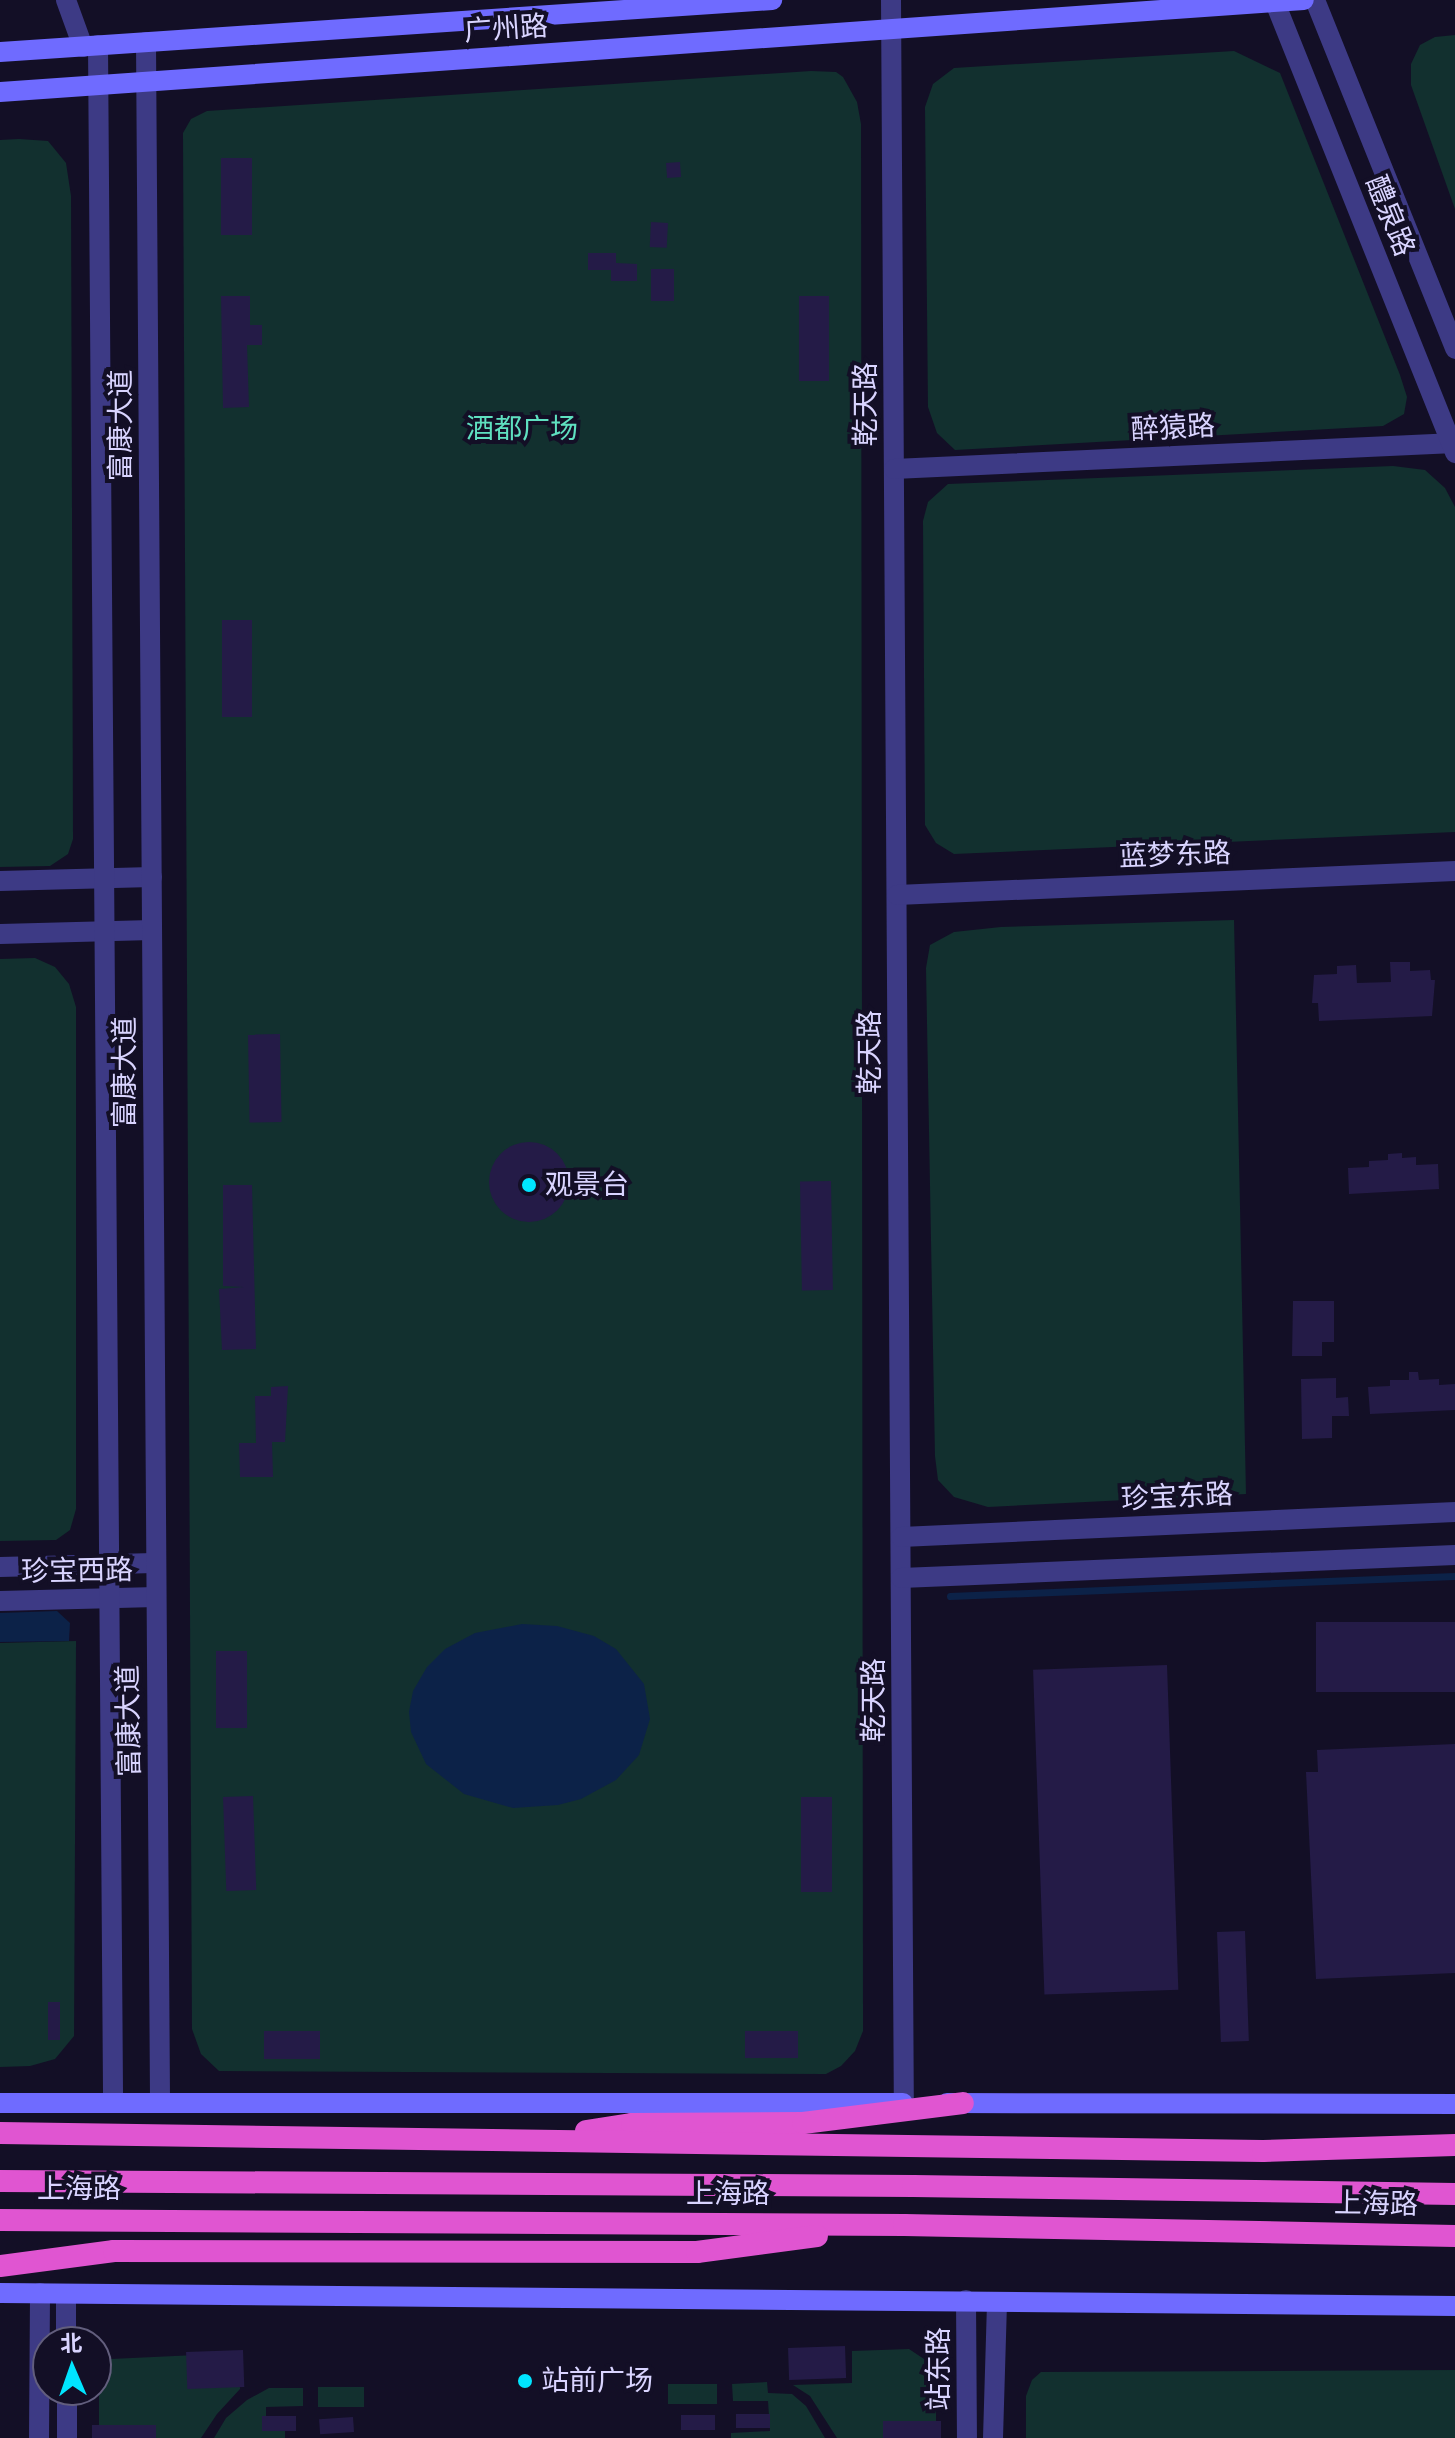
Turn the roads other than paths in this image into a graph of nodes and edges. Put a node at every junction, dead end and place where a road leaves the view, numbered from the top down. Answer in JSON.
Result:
{"nodes":[{"id":1,"x":66,"y":0,"type":"edge"},
{"id":2,"x":772,"y":0,"type":"edge"},
{"id":3,"x":891,"y":0,"type":"edge"},
{"id":4,"x":1304,"y":0,"type":"edge"},
{"id":5,"x":1315,"y":0,"type":"edge"},
{"id":6,"x":1274,"y":1,"type":"edge"},
{"id":7,"x":891,"y":30,"type":"junction"},
{"id":8,"x":146,"y":42,"type":"junction"},
{"id":9,"x":90,"y":46,"type":"junction"},
{"id":10,"x":0,"y":52,"type":"edge"},
{"id":11,"x":147,"y":82,"type":"junction"},
{"id":12,"x":99,"y":85,"type":"junction"},
{"id":13,"x":0,"y":92,"type":"edge"},
{"id":14,"x":1455,"y":349,"type":"edge"},
{"id":15,"x":1454,"y":446,"type":"edge"},
{"id":16,"x":894,"y":469,"type":"junction"},
{"id":17,"x":1455,"y":871,"type":"edge"},
{"id":18,"x":152,"y":877,"type":"junction"},
{"id":19,"x":104,"y":878,"type":"junction"},
{"id":20,"x":0,"y":881,"type":"edge"},
{"id":21,"x":897,"y":895,"type":"junction"},
{"id":22,"x":152,"y":930,"type":"junction"},
{"id":23,"x":105,"y":931,"type":"junction"},
{"id":24,"x":0,"y":934,"type":"edge"},
{"id":25,"x":1455,"y":1512,"type":"edge"},
{"id":26,"x":901,"y":1537,"type":"junction"},
{"id":27,"x":1455,"y":1555,"type":"edge"},
{"id":28,"x":154,"y":1563,"type":"junction"},
{"id":29,"x":110,"y":1564,"type":"junction"},
{"id":30,"x":0,"y":1567,"type":"edge"},
{"id":31,"x":901,"y":1578,"type":"junction"},
{"id":32,"x":156,"y":1597,"type":"junction"},
{"id":33,"x":109,"y":1599,"type":"junction"},
{"id":34,"x":0,"y":1601,"type":"edge"},
{"id":35,"x":160,"y":2102,"type":"junction"},
{"id":36,"x":0,"y":2103,"type":"edge"},
{"id":37,"x":113,"y":2103,"type":"junction"},
{"id":38,"x":904,"y":2103,"type":"junction"},
{"id":39,"x":963,"y":2103,"type":"junction"},
{"id":40,"x":1455,"y":2104,"type":"edge"},
{"id":41,"x":0,"y":2133,"type":"edge"},
{"id":42,"x":523,"y":2141,"type":"junction"},
{"id":43,"x":1455,"y":2145,"type":"edge"},
{"id":44,"x":0,"y":2181,"type":"edge"},
{"id":45,"x":1455,"y":2194,"type":"edge"},
{"id":46,"x":0,"y":2220,"type":"edge"},
{"id":47,"x":904,"y":2225,"type":"junction"},
{"id":48,"x":1455,"y":2236,"type":"edge"},
{"id":49,"x":0,"y":2266,"type":"edge"},
{"id":50,"x":0,"y":2293,"type":"edge"},
{"id":51,"x":40,"y":2293,"type":"junction"},
{"id":52,"x":66,"y":2294,"type":"junction"},
{"id":53,"x":966,"y":2300,"type":"junction"},
{"id":54,"x":997,"y":2302,"type":"junction"},
{"id":55,"x":1455,"y":2306,"type":"edge"},
{"id":56,"x":66,"y":2326,"type":"edge"},
{"id":57,"x":67,"y":2406,"type":"edge"},
{"id":58,"x":39,"y":2438,"type":"edge"},
{"id":59,"x":67,"y":2438,"type":"edge"},
{"id":60,"x":967,"y":2438,"type":"edge"},
{"id":61,"x":993,"y":2438,"type":"edge"}],
"edges":[{"from":1,"to":9,"type":"street","name":"富康大道"},
{"from":2,"to":8,"type":"main road","name":"广州路"},
{"from":3,"to":7,"type":"street","name":"乾天路"},
{"from":4,"to":6,"type":"main road","name":"广州路"},
{"from":5,"to":14,"type":"street","name":"醴泉路"},
{"from":6,"to":7,"type":"main road","name":"广州路"},
{"from":6,"to":15,"type":"street","name":"醴泉路"},
{"from":7,"to":11,"type":"main road","name":"广州路"},
{"from":7,"to":16,"type":"street","name":"乾天路"},
{"from":8,"to":9,"type":"main road","name":"广州路"},
{"from":8,"to":11,"type":"street","name":"富康大道"},
{"from":9,"to":10,"type":"main road","name":"广州路"},
{"from":9,"to":12,"type":"street","name":"富康大道"},
{"from":11,"to":12,"type":"main road","name":"广州路"},
{"from":11,"to":18,"type":"street","name":"富康大道"},
{"from":12,"to":13,"type":"main road","name":"广州路"},
{"from":12,"to":19,"type":"street","name":"富康大道"},
{"from":15,"to":16,"type":"street","name":"醉猿路"},
{"from":16,"to":21,"type":"street","name":"乾天路"},
{"from":17,"to":21,"type":"street","name":"蓝梦东路"},
{"from":18,"to":19,"type":"street"},
{"from":18,"to":22,"type":"street","name":"富康大道"},
{"from":19,"to":20,"type":"street"},
{"from":19,"to":23,"type":"street","name":"富康大道"},
{"from":21,"to":26,"type":"street","name":"乾天路"},
{"from":22,"to":23,"type":"street"},
{"from":22,"to":28,"type":"street","name":"富康大道"},
{"from":23,"to":24,"type":"street"},
{"from":23,"to":29,"type":"street","name":"富康大道"},
{"from":25,"to":26,"type":"street","name":"珍宝东路"},
{"from":26,"to":31,"type":"street","name":"乾天路"},
{"from":27,"to":31,"type":"street"},
{"from":28,"to":29,"type":"street","name":"珍宝西路"},
{"from":28,"to":32,"type":"street","name":"富康大道"},
{"from":29,"to":30,"type":"street","name":"珍宝西路"},
{"from":29,"to":33,"type":"street","name":"富康大道"},
{"from":31,"to":38,"type":"street","name":"乾天路"},
{"from":32,"to":33,"type":"street","name":"珍宝西路"},
{"from":32,"to":35,"type":"street","name":"富康大道"},
{"from":33,"to":34,"type":"street","name":"珍宝西路"},
{"from":33,"to":37,"type":"street","name":"富康大道"},
{"from":35,"to":37,"type":"main road"},
{"from":35,"to":38,"type":"main road"},
{"from":36,"to":37,"type":"main road"},
{"from":38,"to":39,"type":"main road"},
{"from":39,"to":40,"type":"main road"},
{"from":39,"to":42,"type":"highway"},
{"from":41,"to":42,"type":"highway"},
{"from":42,"to":43,"type":"highway"},
{"from":44,"to":45,"type":"highway","name":"上海路"},
{"from":46,"to":47,"type":"highway","name":"上海路"},
{"from":47,"to":48,"type":"highway","name":"上海路"},
{"from":47,"to":49,"type":"highway"},
{"from":50,"to":51,"type":"main road"},
{"from":51,"to":52,"type":"main road"},
{"from":51,"to":58,"type":"street"},
{"from":52,"to":53,"type":"main road"},
{"from":52,"to":56,"type":"street"},
{"from":53,"to":54,"type":"main road"},
{"from":53,"to":60,"type":"street","name":"站东路"},
{"from":54,"to":55,"type":"main road"},
{"from":54,"to":61,"type":"street","name":"站东路"},
{"from":57,"to":59,"type":"street"}]}
